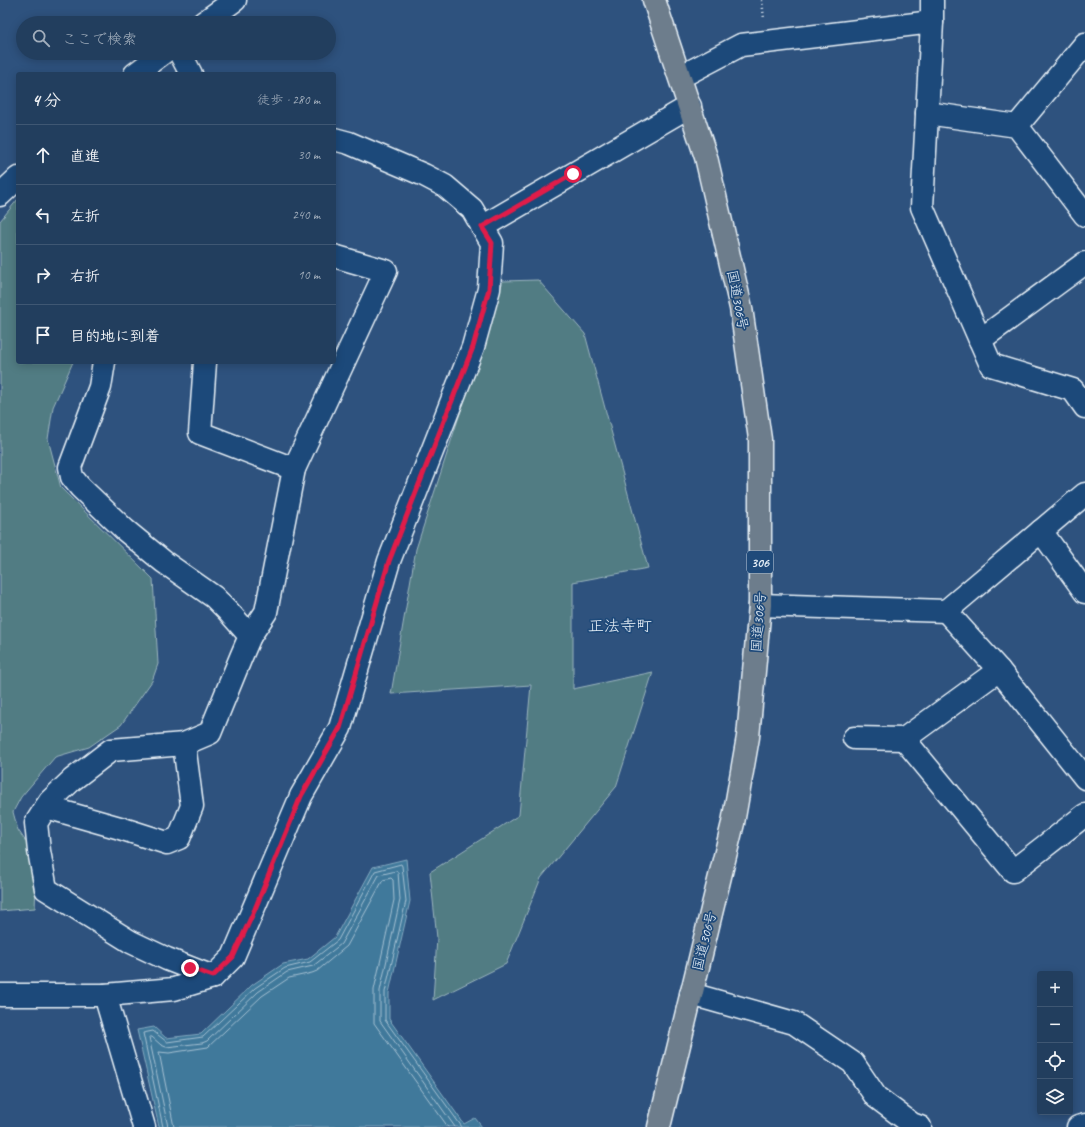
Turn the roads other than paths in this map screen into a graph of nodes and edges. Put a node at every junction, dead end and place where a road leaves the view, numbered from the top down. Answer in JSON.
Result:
{"nodes":[{"id":1,"x":235,"y":0,"type":"edge"},
{"id":2,"x":654,"y":0,"type":"edge"},
{"id":3,"x":932,"y":0,"type":"edge"},
{"id":4,"x":213,"y":16,"type":"edge"},
{"id":5,"x":932,"y":22,"type":"junction"},
{"id":6,"x":1085,"y":44,"type":"edge"},
{"id":7,"x":153,"y":60,"type":"edge"},
{"id":8,"x":184,"y":60,"type":"edge"},
{"id":9,"x":137,"y":72,"type":"edge"},
{"id":10,"x":191,"y":72,"type":"edge"},
{"id":11,"x":680,"y":77,"type":"junction"},
{"id":12,"x":690,"y":106,"type":"junction"},
{"id":13,"x":927,"y":113,"type":"junction"},
{"id":14,"x":1017,"y":126,"type":"junction"},
{"id":15,"x":336,"y":140,"type":"edge"},
{"id":16,"x":16,"y":180,"type":"edge"},
{"id":17,"x":0,"y":195,"type":"edge"},
{"id":18,"x":1085,"y":214,"type":"edge"},
{"id":19,"x":482,"y":227,"type":"junction"},
{"id":20,"x":336,"y":257,"type":"edge"},
{"id":21,"x":1085,"y":263,"type":"edge"},
{"id":22,"x":980,"y":340,"type":"junction"},
{"id":23,"x":104,"y":364,"type":"edge"},
{"id":24,"x":205,"y":364,"type":"edge"},
{"id":25,"x":1085,"y":408,"type":"edge"},
{"id":26,"x":294,"y":469,"type":"junction"},
{"id":27,"x":1085,"y":494,"type":"edge"},
{"id":28,"x":1041,"y":531,"type":"junction"},
{"id":29,"x":1085,"y":592,"type":"edge"},
{"id":30,"x":760,"y":606,"type":"junction"},
{"id":31,"x":946,"y":611,"type":"junction"},
{"id":32,"x":250,"y":636,"type":"junction"},
{"id":33,"x":999,"y":670,"type":"junction"},
{"id":34,"x":854,"y":738,"type":"dead end"},
{"id":35,"x":904,"y":739,"type":"junction"},
{"id":36,"x":184,"y":744,"type":"junction"},
{"id":37,"x":1085,"y":778,"type":"edge"},
{"id":38,"x":46,"y":808,"type":"junction"},
{"id":39,"x":1085,"y":815,"type":"edge"},
{"id":40,"x":213,"y":976,"type":"junction"},
{"id":41,"x":691,"y":994,"type":"junction"},
{"id":42,"x":0,"y":995,"type":"edge"},
{"id":43,"x":105,"y":995,"type":"junction"},
{"id":44,"x":1085,"y":1124,"type":"edge"},
{"id":45,"x":144,"y":1127,"type":"edge"},
{"id":46,"x":659,"y":1127,"type":"edge"},
{"id":47,"x":920,"y":1127,"type":"edge"},
{"id":48,"x":1078,"y":1127,"type":"edge"}],
"edges":[{"from":1,"to":4,"type":"street"},
{"from":2,"to":11,"type":"highway","name":"国道306号","number":"306"},
{"from":3,"to":5,"type":"street"},
{"from":5,"to":11,"type":"street"},
{"from":5,"to":13,"type":"street"},
{"from":6,"to":14,"type":"street"},
{"from":7,"to":9,"type":"street"},
{"from":8,"to":10,"type":"street"},
{"from":11,"to":12,"type":"highway","name":"国道306号","number":"306"},
{"from":12,"to":19,"type":"street"},
{"from":12,"to":30,"type":"highway","name":"国道306号","number":"306"},
{"from":13,"to":14,"type":"street"},
{"from":13,"to":22,"type":"street"},
{"from":14,"to":18,"type":"street"},
{"from":15,"to":19,"type":"street"},
{"from":16,"to":17,"type":"street"},
{"from":19,"to":40,"type":"street"},
{"from":20,"to":26,"type":"street"},
{"from":21,"to":22,"type":"street"},
{"from":22,"to":25,"type":"street"},
{"from":23,"to":32,"type":"street"},
{"from":24,"to":26,"type":"street"},
{"from":26,"to":32,"type":"street"},
{"from":27,"to":28,"type":"street"},
{"from":28,"to":29,"type":"street"},
{"from":28,"to":31,"type":"street"},
{"from":30,"to":31,"type":"street"},
{"from":30,"to":41,"type":"highway","name":"国道306号","number":"306"},
{"from":31,"to":33,"type":"street"},
{"from":32,"to":36,"type":"street"},
{"from":33,"to":35,"type":"street"},
{"from":33,"to":37,"type":"street"},
{"from":34,"to":35,"type":"street"},
{"from":35,"to":39,"type":"street"},
{"from":36,"to":38,"type":"street"},
{"from":36,"to":38,"type":"street"},
{"from":38,"to":40,"type":"street"},
{"from":40,"to":43,"type":"street"},
{"from":41,"to":46,"type":"highway","name":"国道306号","number":"306"},
{"from":41,"to":47,"type":"street"},
{"from":42,"to":43,"type":"street"},
{"from":43,"to":45,"type":"street"},
{"from":44,"to":48,"type":"street"}]}
